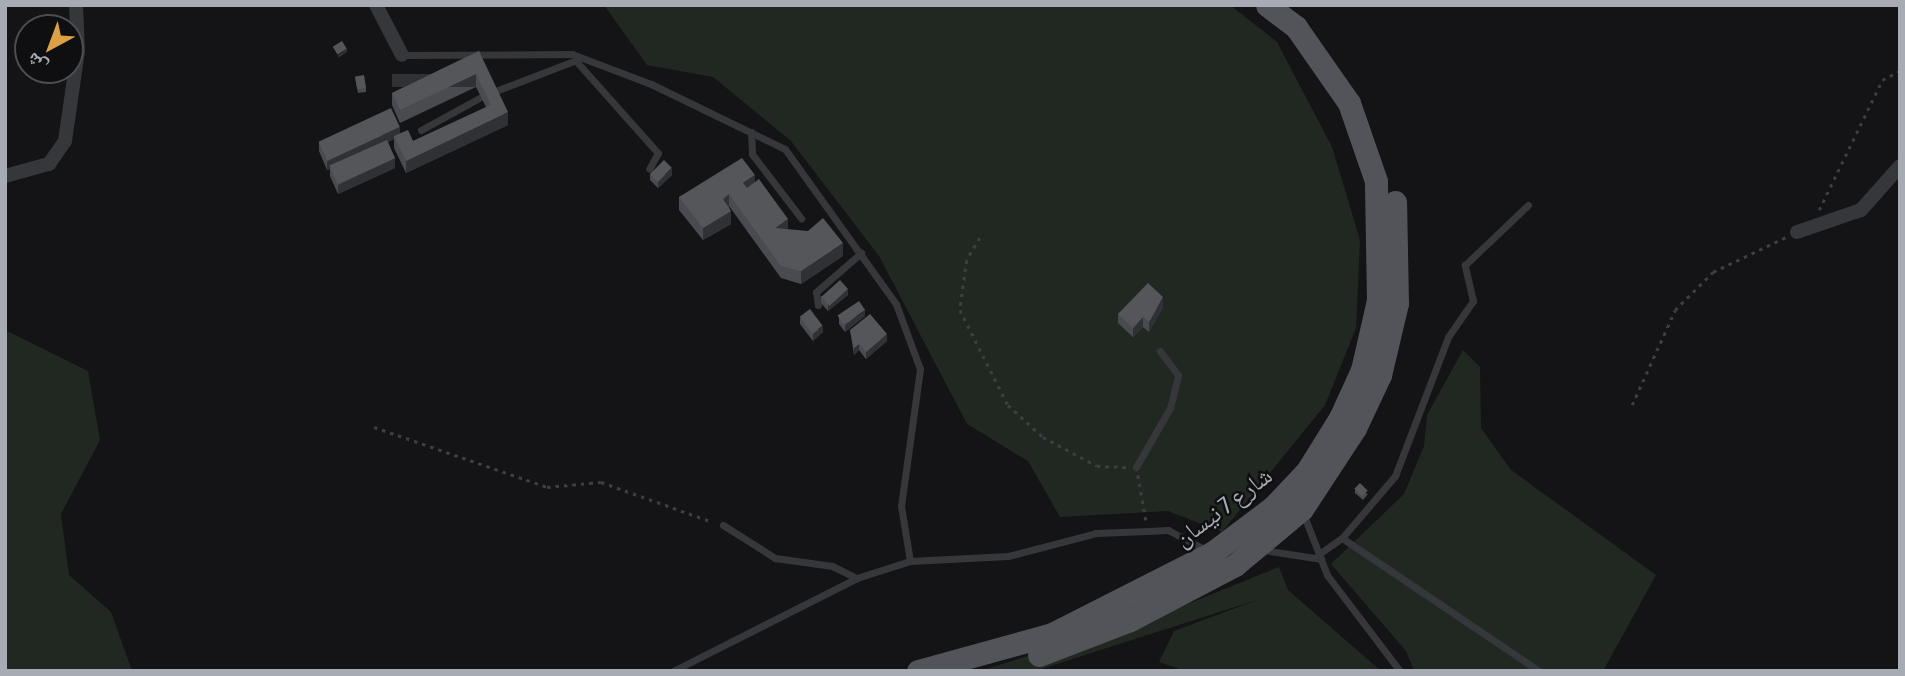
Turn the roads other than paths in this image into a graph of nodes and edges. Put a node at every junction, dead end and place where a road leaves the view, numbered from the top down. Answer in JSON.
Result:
{"nodes":[{"id":1,"x":76,"y":5,"type":"edge"},
{"id":2,"x":376,"y":5,"type":"edge"},
{"id":3,"x":1268,"y":5,"type":"edge"},
{"id":4,"x":1293,"y":5,"type":"edge"},
{"id":5,"x":402,"y":55,"type":"joint"},
{"id":6,"x":579,"y":59,"type":"junction"},
{"id":7,"x":493,"y":92,"type":"edge"},
{"id":8,"x":481,"y":97,"type":"edge"},
{"id":9,"x":422,"y":130,"type":"dead end"},
{"id":10,"x":751,"y":132,"type":"junction"},
{"id":11,"x":1900,"y":166,"type":"edge"},
{"id":12,"x":649,"y":169,"type":"dead end"},
{"id":13,"x":5,"y":176,"type":"edge"},
{"id":14,"x":1528,"y":205,"type":"dead end"},
{"id":15,"x":801,"y":218,"type":"dead end"},
{"id":16,"x":1797,"y":232,"type":"road end"},
{"id":17,"x":861,"y":253,"type":"junction"},
{"id":18,"x":818,"y":305,"type":"dead end"},
{"id":19,"x":1160,"y":352,"type":"dead end"},
{"id":20,"x":1136,"y":467,"type":"road end"},
{"id":21,"x":1302,"y":509,"type":"junction"},
{"id":22,"x":723,"y":525,"type":"road end"},
{"id":23,"x":1342,"y":538,"type":"junction"},
{"id":24,"x":1254,"y":549,"type":"junction"},
{"id":25,"x":1212,"y":553,"type":"junction"},
{"id":26,"x":1320,"y":556,"type":"junction"},
{"id":27,"x":910,"y":561,"type":"junction"},
{"id":28,"x":1235,"y":565,"type":"junction"},
{"id":29,"x":858,"y":578,"type":"junction"},
{"id":30,"x":673,"y":671,"type":"edge"},
{"id":31,"x":918,"y":671,"type":"edge"},
{"id":32,"x":990,"y":671,"type":"edge"},
{"id":33,"x":1400,"y":671,"type":"edge"},
{"id":34,"x":1539,"y":671,"type":"edge"}],
"edges":[{"from":1,"to":13,"type":"street"},
{"from":2,"to":5,"type":"street"},
{"from":3,"to":25,"type":"main road","name":"شارع 7 نيسان"},
{"from":4,"to":21,"type":"main road","name":"شارع 7 نيسان"},
{"from":5,"to":6,"type":"lane"},
{"from":6,"to":7,"type":"lane"},
{"from":6,"to":10,"type":"lane"},
{"from":6,"to":12,"type":"lane"},
{"from":8,"to":9,"type":"lane"},
{"from":10,"to":15,"type":"lane"},
{"from":10,"to":17,"type":"lane"},
{"from":11,"to":16,"type":"street"},
{"from":14,"to":23,"type":"lane"},
{"from":17,"to":18,"type":"lane"},
{"from":17,"to":27,"type":"lane"},
{"from":19,"to":20,"type":"lane"},
{"from":21,"to":24,"type":"main road","name":"شارع 7 نيسان"},
{"from":21,"to":26,"type":"lane"},
{"from":22,"to":29,"type":"lane"},
{"from":23,"to":26,"type":"lane"},
{"from":23,"to":34,"type":"lane"},
{"from":24,"to":26,"type":"lane"},
{"from":24,"to":28,"type":"main road","name":"شارع 7 نيسان"},
{"from":25,"to":27,"type":"lane"},
{"from":25,"to":28,"type":"lane"},
{"from":25,"to":31,"type":"main road","name":"شارع 7 نيسان"},
{"from":26,"to":33,"type":"lane"},
{"from":27,"to":29,"type":"lane"},
{"from":28,"to":32,"type":"main road","name":"شارع 7 نيسان"},
{"from":29,"to":30,"type":"lane"}]}
